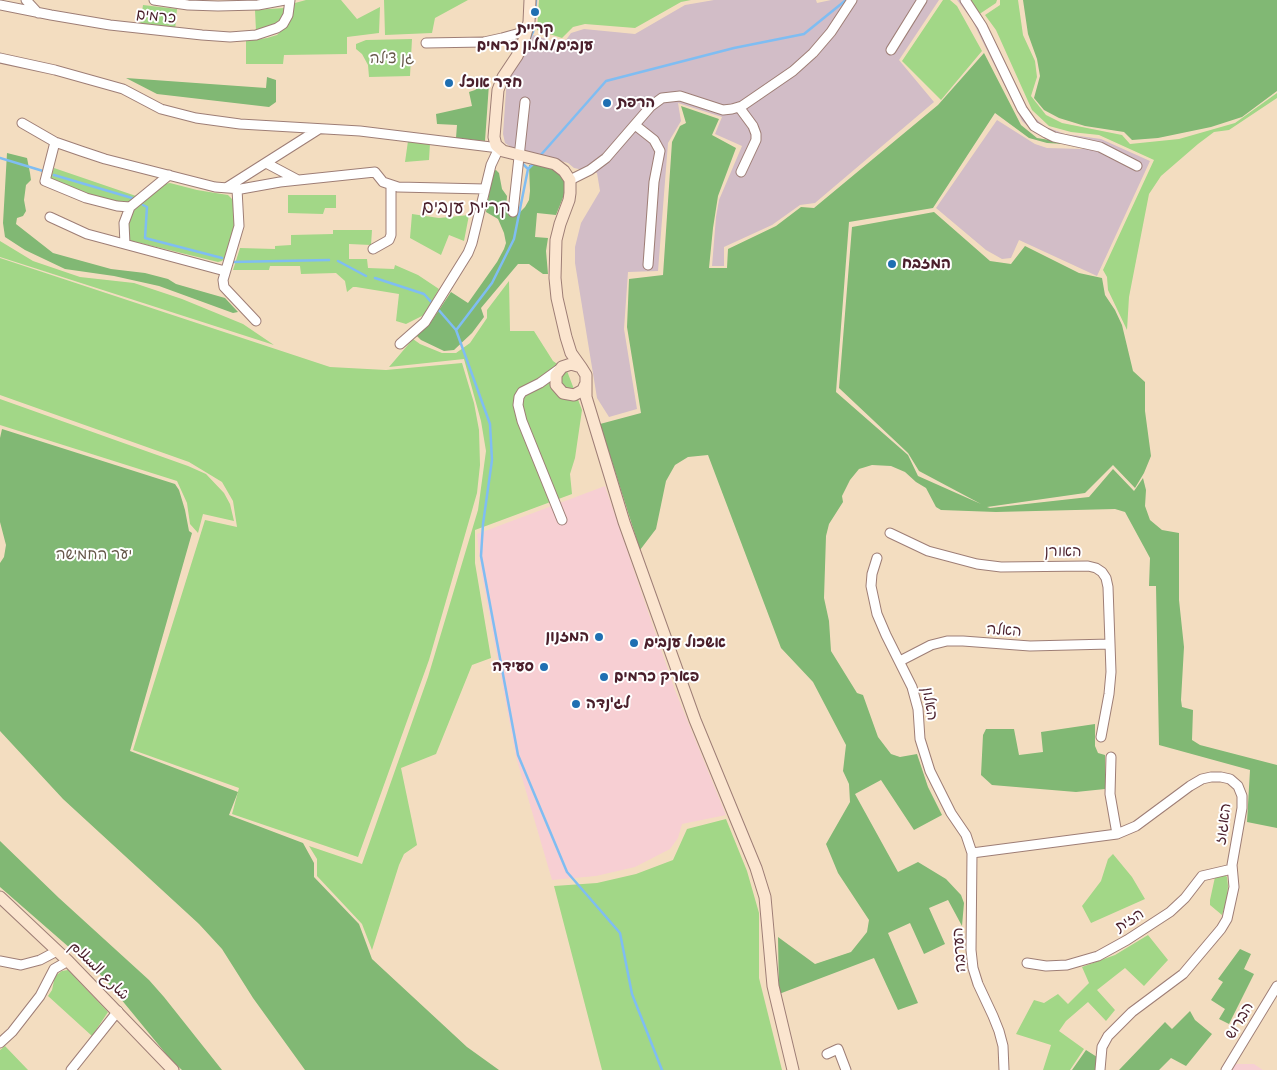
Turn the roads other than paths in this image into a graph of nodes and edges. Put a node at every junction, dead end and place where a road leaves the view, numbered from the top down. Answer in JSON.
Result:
{"nodes":[{"id":1,"x":26,"y":0,"type":"edge"},
{"id":2,"x":154,"y":0,"type":"edge"},
{"id":3,"x":285,"y":0,"type":"edge"},
{"id":4,"x":290,"y":0,"type":"edge"},
{"id":5,"x":530,"y":0,"type":"edge"},
{"id":6,"x":852,"y":0,"type":"edge"},
{"id":7,"x":922,"y":0,"type":"edge"},
{"id":8,"x":965,"y":0,"type":"edge"},
{"id":9,"x":0,"y":5,"type":"edge"},
{"id":10,"x":38,"y":13,"type":"junction"},
{"id":11,"x":527,"y":31,"type":"junction"},
{"id":12,"x":426,"y":43,"type":"dead end"},
{"id":13,"x":891,"y":50,"type":"dead end"},
{"id":14,"x":0,"y":58,"type":"edge"},
{"id":15,"x":525,"y":102,"type":"dead end"},
{"id":16,"x":739,"y":107,"type":"junction"},
{"id":17,"x":22,"y":123,"type":"dead end"},
{"id":18,"x":635,"y":125,"type":"junction"},
{"id":19,"x":320,"y":129,"type":"junction"},
{"id":20,"x":55,"y":142,"type":"junction"},
{"id":21,"x":499,"y":148,"type":"junction"},
{"id":22,"x":520,"y":156,"type":"junction"},
{"id":23,"x":266,"y":162,"type":"junction"},
{"id":24,"x":1137,"y":166,"type":"dead end"},
{"id":25,"x":741,"y":172,"type":"dead end"},
{"id":26,"x":169,"y":176,"type":"junction"},
{"id":27,"x":298,"y":180,"type":"junction"},
{"id":28,"x":570,"y":180,"type":"junction"},
{"id":29,"x":391,"y":186,"type":"junction"},
{"id":30,"x":225,"y":188,"type":"junction"},
{"id":31,"x":237,"y":189,"type":"junction"},
{"id":32,"x":485,"y":189,"type":"junction"},
{"id":33,"x":130,"y":207,"type":"junction"},
{"id":34,"x":513,"y":212,"type":"dead end"},
{"id":35,"x":50,"y":217,"type":"dead end"},
{"id":36,"x":125,"y":244,"type":"junction"},
{"id":37,"x":373,"y":249,"type":"dead end"},
{"id":38,"x":648,"y":265,"type":"dead end"},
{"id":39,"x":225,"y":270,"type":"junction"},
{"id":40,"x":256,"y":321,"type":"dead end"},
{"id":41,"x":566,"y":337,"type":"junction"},
{"id":42,"x":400,"y":344,"type":"dead end"},
{"id":43,"x":581,"y":367,"type":"junction"},
{"id":44,"x":560,"y":368,"type":"junction"},
{"id":45,"x":536,"y":384,"type":"junction"},
{"id":46,"x":586,"y":385,"type":"junction"},
{"id":47,"x":564,"y":392,"type":"junction"},
{"id":48,"x":594,"y":426,"type":"junction"},
{"id":49,"x":562,"y":520,"type":"dead end"},
{"id":50,"x":890,"y":533,"type":"dead end"},
{"id":51,"x":877,"y":558,"type":"dead end"},
{"id":52,"x":1110,"y":644,"type":"junction"},
{"id":53,"x":900,"y":662,"type":"junction"},
{"id":54,"x":1101,"y":737,"type":"dead end"},
{"id":55,"x":1111,"y":757,"type":"dead end"},
{"id":56,"x":1117,"y":834,"type":"junction"},
{"id":57,"x":972,"y":853,"type":"junction"},
{"id":58,"x":1232,"y":869,"type":"junction"},
{"id":59,"x":0,"y":897,"type":"edge"},
{"id":60,"x":57,"y":951,"type":"junction"},
{"id":61,"x":68,"y":960,"type":"junction"},
{"id":62,"x":0,"y":962,"type":"edge"},
{"id":63,"x":1027,"y":963,"type":"dead end"},
{"id":64,"x":1277,"y":986,"type":"edge"},
{"id":65,"x":118,"y":1011,"type":"junction"},
{"id":66,"x":0,"y":1043,"type":"edge"},
{"id":67,"x":827,"y":1054,"type":"dead end"},
{"id":68,"x":74,"y":1069,"type":"edge"},
{"id":69,"x":174,"y":1070,"type":"edge"},
{"id":70,"x":793,"y":1070,"type":"edge"},
{"id":71,"x":846,"y":1070,"type":"edge"},
{"id":72,"x":1004,"y":1070,"type":"edge"},
{"id":73,"x":1100,"y":1070,"type":"edge"},
{"id":74,"x":1226,"y":1070,"type":"edge"}],
"edges":[{"from":1,"to":10,"type":"street"},
{"from":2,"to":3,"type":"street"},
{"from":4,"to":10,"type":"street","name":"כרמים"},
{"from":5,"to":11,"type":"main road"},
{"from":6,"to":16,"type":"street"},
{"from":7,"to":13,"type":"street"},
{"from":8,"to":24,"type":"street"},
{"from":9,"to":10,"type":"street","name":"כרמים"},
{"from":11,"to":12,"type":"street"},
{"from":11,"to":21,"type":"main road"},
{"from":14,"to":19,"type":"street"},
{"from":15,"to":22,"type":"street"},
{"from":16,"to":18,"type":"street"},
{"from":16,"to":25,"type":"street"},
{"from":17,"to":20,"type":"street"},
{"from":18,"to":28,"type":"street"},
{"from":18,"to":38,"type":"street"},
{"from":19,"to":21,"type":"street"},
{"from":19,"to":23,"type":"street"},
{"from":20,"to":26,"type":"street"},
{"from":20,"to":33,"type":"street"},
{"from":21,"to":22,"type":"main road"},
{"from":21,"to":32,"type":"street"},
{"from":22,"to":28,"type":"main road"},
{"from":22,"to":34,"type":"street"},
{"from":23,"to":27,"type":"street"},
{"from":23,"to":30,"type":"street"},
{"from":26,"to":30,"type":"street"},
{"from":26,"to":33,"type":"street"},
{"from":27,"to":29,"type":"street"},
{"from":27,"to":31,"type":"street"},
{"from":28,"to":41,"type":"main road"},
{"from":29,"to":32,"type":"street"},
{"from":29,"to":37,"type":"street"},
{"from":30,"to":31,"type":"street"},
{"from":31,"to":39,"type":"street"},
{"from":32,"to":42,"type":"street"},
{"from":33,"to":36,"type":"street"},
{"from":35,"to":36,"type":"street"},
{"from":36,"to":39,"type":"street"},
{"from":39,"to":40,"type":"street"},
{"from":41,"to":43,"type":"main road"},
{"from":41,"to":44,"type":"main road"},
{"from":43,"to":44,"type":"main road"},
{"from":43,"to":46,"type":"main road"},
{"from":44,"to":45,"type":"street"},
{"from":44,"to":47,"type":"main road"},
{"from":45,"to":47,"type":"street"},
{"from":45,"to":49,"type":"street"},
{"from":46,"to":47,"type":"main road"},
{"from":46,"to":48,"type":"main road"},
{"from":47,"to":48,"type":"main road"},
{"from":48,"to":70,"type":"main road"},
{"from":50,"to":52,"type":"street","name":"האורן"},
{"from":51,"to":53,"type":"street","name":"האלון"},
{"from":52,"to":53,"type":"street","name":"האלה"},
{"from":52,"to":54,"type":"street","name":"האורן"},
{"from":53,"to":57,"type":"street","name":"האלון"},
{"from":55,"to":56,"type":"street"},
{"from":56,"to":57,"type":"street","name":"האגוז"},
{"from":56,"to":58,"type":"street","name":"האגוז"},
{"from":57,"to":72,"type":"street","name":"הערבה"},
{"from":58,"to":63,"type":"street","name":"הזית"},
{"from":58,"to":73,"type":"street","name":"האגוז"},
{"from":59,"to":60,"type":"main road","name":"شارع السلام"},
{"from":60,"to":61,"type":"main road","name":"شارع السلام"},
{"from":60,"to":62,"type":"street"},
{"from":61,"to":65,"type":"main road","name":"شارع السلام"},
{"from":61,"to":66,"type":"street"},
{"from":64,"to":74,"type":"street","name":"הברוש"},
{"from":65,"to":68,"type":"street"},
{"from":65,"to":69,"type":"main road","name":"شارع السلام"},
{"from":67,"to":71,"type":"street"}]}
